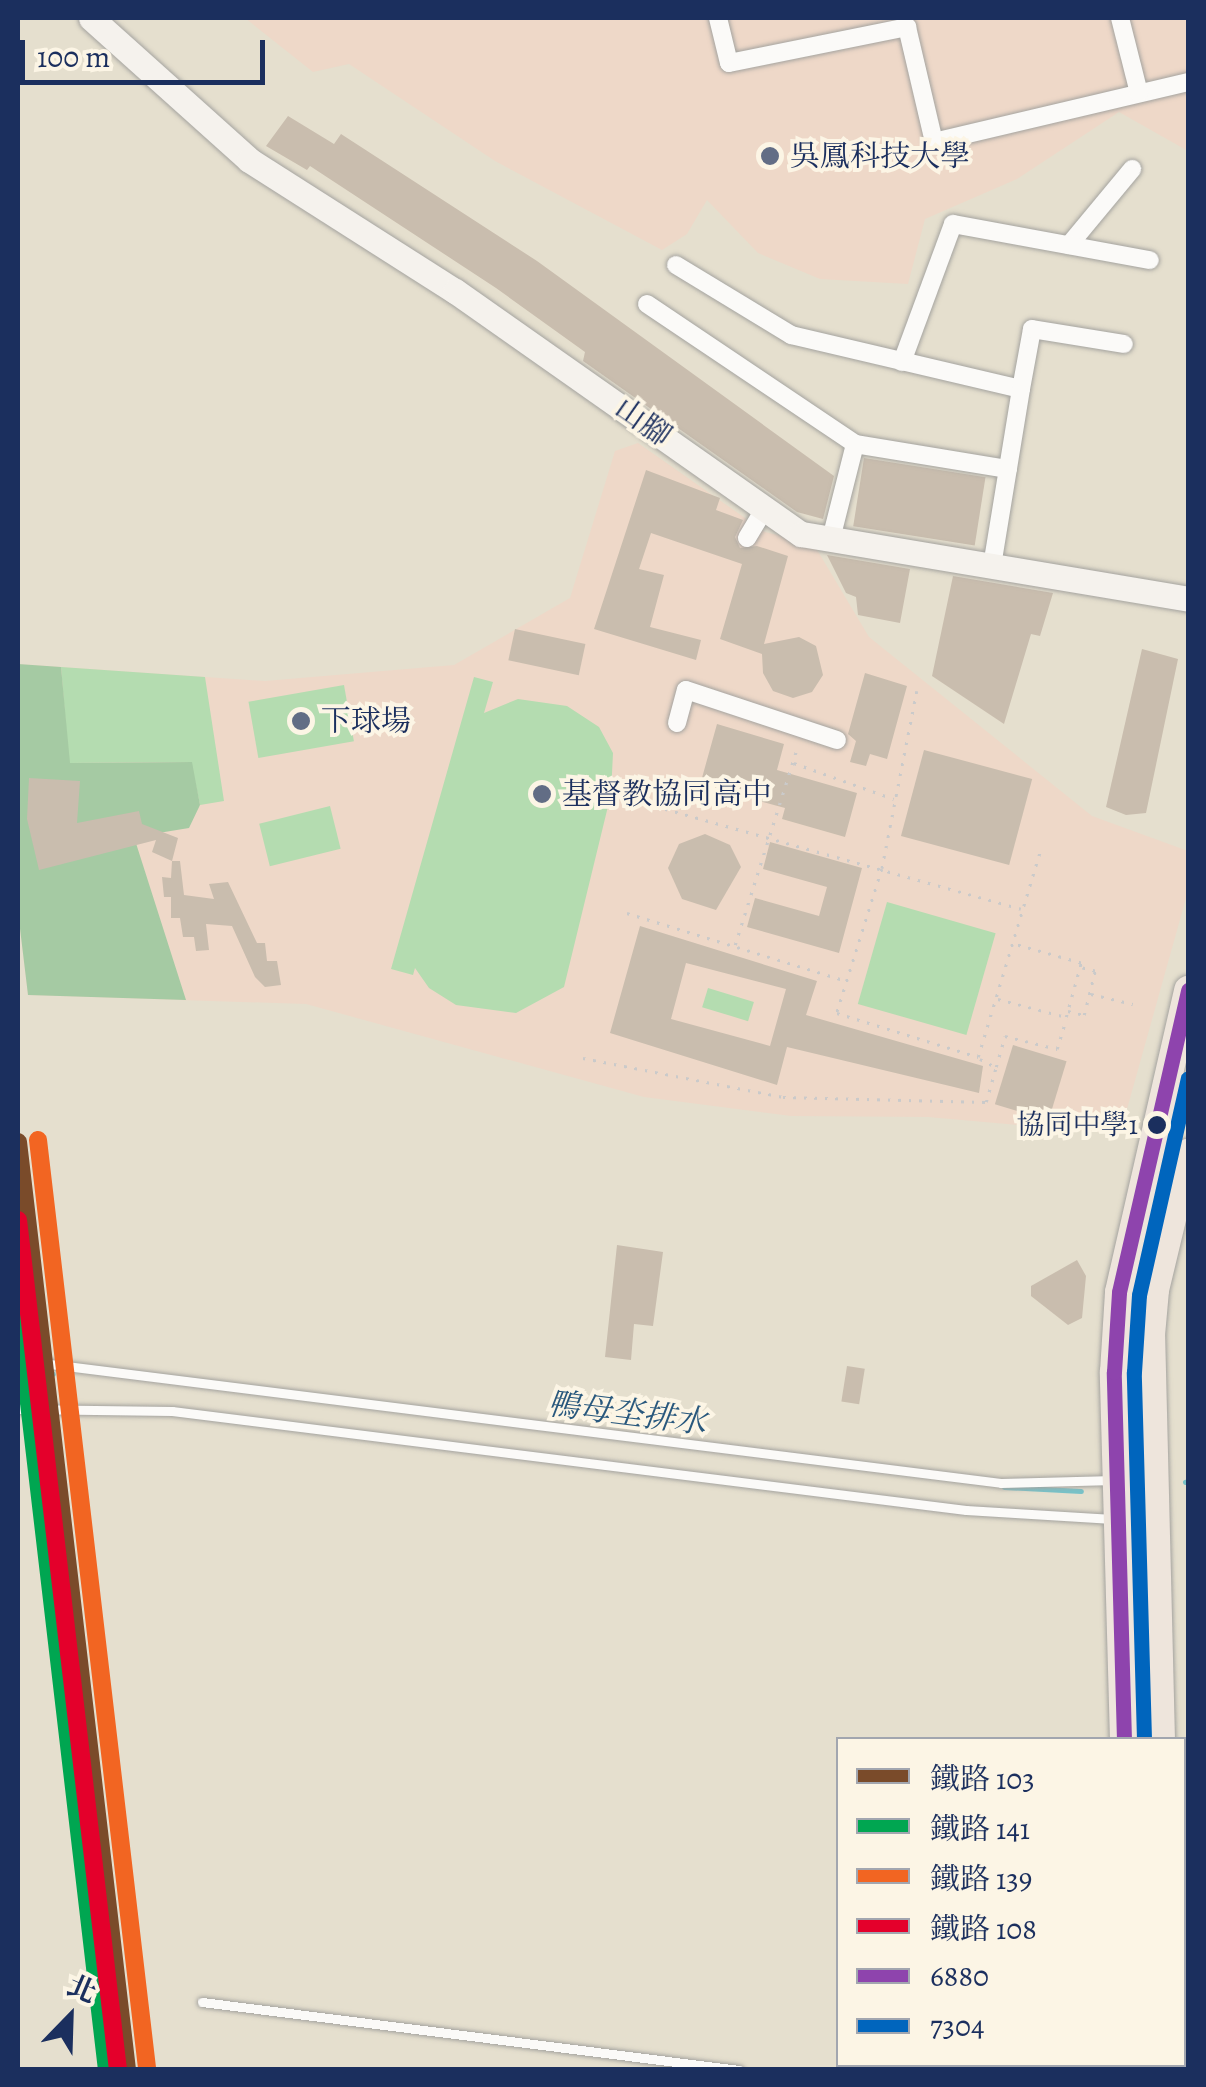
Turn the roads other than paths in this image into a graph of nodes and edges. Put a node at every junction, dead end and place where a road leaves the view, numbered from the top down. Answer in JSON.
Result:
{"nodes":[{"id":1,"x":90,"y":18,"type":"edge"},
{"id":2,"x":112,"y":18,"type":"edge"},
{"id":3,"x":718,"y":18,"type":"edge"},
{"id":4,"x":1120,"y":18,"type":"edge"},
{"id":5,"x":905,"y":22,"type":"edge"},
{"id":6,"x":1188,"y":82,"type":"edge"},
{"id":7,"x":162,"y":87,"type":"junction"},
{"id":8,"x":1140,"y":93,"type":"junction"},
{"id":9,"x":1132,"y":168,"type":"dead end"},
{"id":10,"x":1070,"y":246,"type":"junction"},
{"id":11,"x":1150,"y":260,"type":"dead end"},
{"id":12,"x":676,"y":265,"type":"dead end"},
{"id":13,"x":647,"y":304,"type":"dead end"},
{"id":14,"x":1124,"y":344,"type":"dead end"},
{"id":15,"x":902,"y":362,"type":"junction"},
{"id":16,"x":1021,"y":389,"type":"junction"},
{"id":17,"x":854,"y":444,"type":"junction"},
{"id":18,"x":1008,"y":469,"type":"junction"},
{"id":19,"x":765,"y":508,"type":"junction"},
{"id":20,"x":832,"y":534,"type":"junction"},
{"id":21,"x":747,"y":538,"type":"dead end"},
{"id":22,"x":992,"y":566,"type":"junction"},
{"id":23,"x":1188,"y":600,"type":"edge"},
{"id":24,"x":677,"y":723,"type":"dead end"},
{"id":25,"x":837,"y":740,"type":"dead end"},
{"id":26,"x":1188,"y":993,"type":"edge"},
{"id":27,"x":1188,"y":1153,"type":"edge"},
{"id":28,"x":18,"y":1369,"type":"edge"},
{"id":29,"x":18,"y":1409,"type":"edge"},
{"id":30,"x":1117,"y":1480,"type":"junction"},
{"id":31,"x":1118,"y":1519,"type":"junction"},
{"id":32,"x":1124,"y":1737,"type":"edge"},
{"id":33,"x":1160,"y":1737,"type":"edge"},
{"id":34,"x":202,"y":2002,"type":"dead end"},
{"id":35,"x":739,"y":2070,"type":"edge"}],
"edges":[{"from":1,"to":7,"type":"street","name":"山腳"},
{"from":2,"to":7,"type":"lane"},
{"from":3,"to":5,"type":"street"},
{"from":4,"to":8,"type":"street"},
{"from":5,"to":8,"type":"street"},
{"from":6,"to":8,"type":"street"},
{"from":7,"to":19,"type":"street","name":"山腳"},
{"from":9,"to":10,"type":"street"},
{"from":10,"to":11,"type":"street"},
{"from":10,"to":15,"type":"street"},
{"from":12,"to":15,"type":"street"},
{"from":13,"to":17,"type":"street"},
{"from":14,"to":16,"type":"street"},
{"from":15,"to":16,"type":"street"},
{"from":16,"to":18,"type":"street"},
{"from":17,"to":18,"type":"street"},
{"from":17,"to":20,"type":"street"},
{"from":18,"to":22,"type":"street"},
{"from":19,"to":20,"type":"street","name":"山腳"},
{"from":19,"to":21,"type":"street"},
{"from":20,"to":22,"type":"street","name":"山腳"},
{"from":22,"to":23,"type":"street","name":"山腳"},
{"from":24,"to":25,"type":"street"},
{"from":26,"to":30,"type":"main road"},
{"from":27,"to":33,"type":"main road"},
{"from":28,"to":30,"type":"lane"},
{"from":29,"to":31,"type":"lane"},
{"from":30,"to":31,"type":"main road"},
{"from":31,"to":32,"type":"main road"},
{"from":34,"to":35,"type":"lane"}]}
